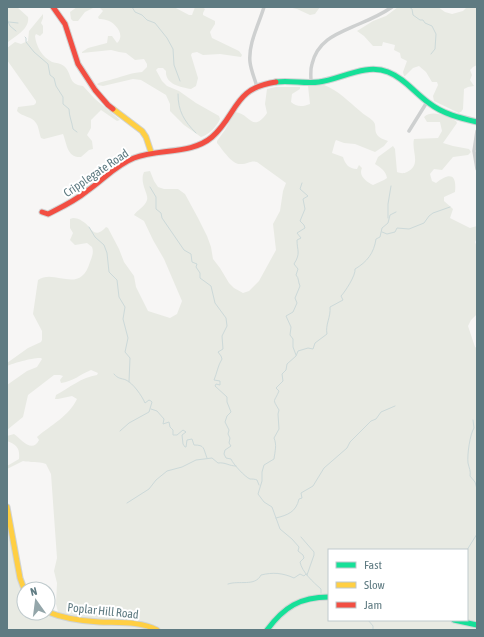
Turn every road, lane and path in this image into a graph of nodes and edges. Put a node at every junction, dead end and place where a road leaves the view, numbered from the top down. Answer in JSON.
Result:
{"nodes":[{"id":1,"x":53,"y":7,"type":"edge"},
{"id":2,"x":264,"y":7,"type":"edge"},
{"id":3,"x":392,"y":7,"type":"edge"},
{"id":4,"x":311,"y":82,"type":"junction"},
{"id":5,"x":257,"y":87,"type":"junction"},
{"id":6,"x":427,"y":102,"type":"junction"},
{"id":7,"x":477,"y":122,"type":"edge"},
{"id":8,"x":409,"y":131,"type":"dead end"},
{"id":9,"x":477,"y":131,"type":"edge"},
{"id":10,"x":151,"y":152,"type":"junction"},
{"id":11,"x":477,"y":169,"type":"edge"},
{"id":12,"x":42,"y":212,"type":"dead end"},
{"id":13,"x":7,"y":507,"type":"edge"},
{"id":14,"x":21,"y":581,"type":"edge"},
{"id":15,"x":328,"y":597,"type":"edge"},
{"id":16,"x":56,"y":615,"type":"edge"},
{"id":17,"x":459,"y":621,"type":"edge"},
{"id":18,"x":477,"y":625,"type":"edge"},
{"id":19,"x":157,"y":630,"type":"edge"},
{"id":20,"x":267,"y":630,"type":"edge"}],
"edges":[{"from":1,"to":10,"type":"street"},
{"from":2,"to":5,"type":"street"},
{"from":3,"to":4,"type":"street"},
{"from":4,"to":5,"type":"street","name":"Cripplegate Road"},
{"from":4,"to":6,"type":"street","name":"Cripplegate Road"},
{"from":5,"to":10,"type":"street","name":"Cripplegate Road"},
{"from":6,"to":7,"type":"street","name":"Cripplegate Road"},
{"from":6,"to":8,"type":"street"},
{"from":9,"to":11,"type":"street"},
{"from":10,"to":12,"type":"street","name":"Cripplegate Road"},
{"from":13,"to":14,"type":"street"},
{"from":15,"to":20,"type":"street"},
{"from":16,"to":19,"type":"street","name":"Poplar Hill Road"},
{"from":17,"to":18,"type":"street"}]}
